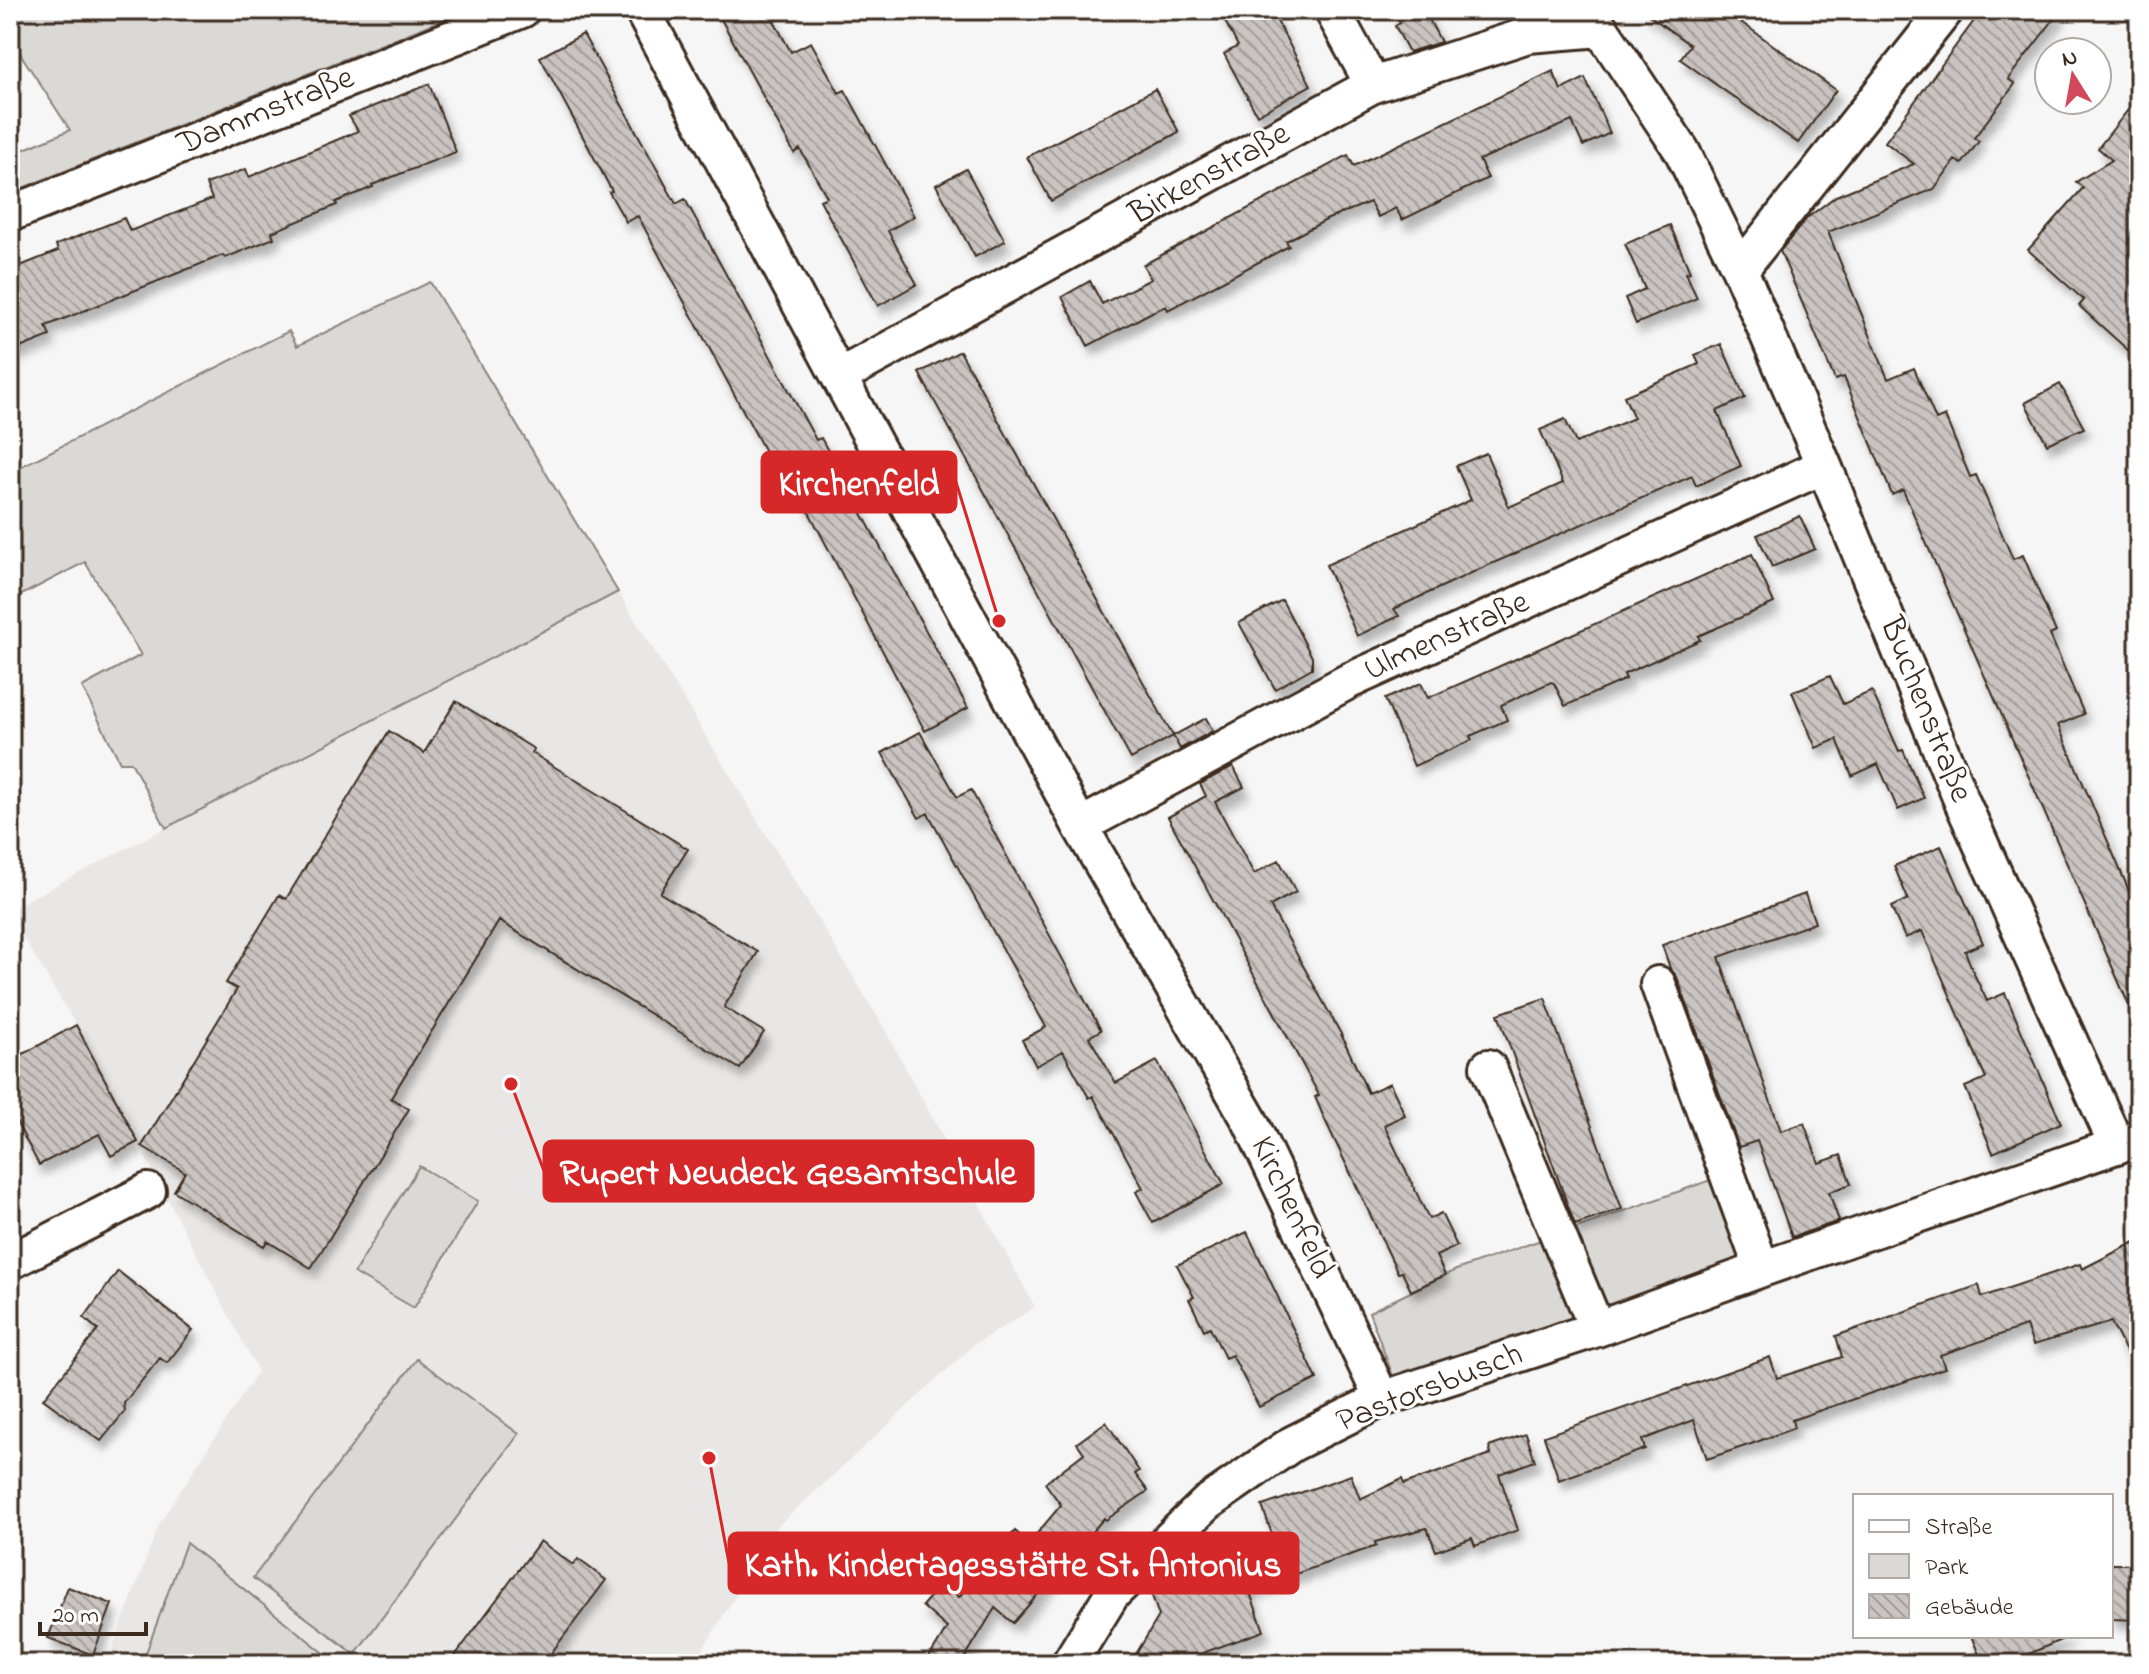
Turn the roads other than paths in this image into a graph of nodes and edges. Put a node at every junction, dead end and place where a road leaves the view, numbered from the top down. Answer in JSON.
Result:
{"nodes":[{"id":1,"x":522,"y":10,"type":"edge"},
{"id":2,"x":642,"y":10,"type":"edge"},
{"id":3,"x":1332,"y":10,"type":"edge"},
{"id":4,"x":1946,"y":10,"type":"edge"},
{"id":5,"x":1601,"y":29,"type":"joint"},
{"id":6,"x":1373,"y":85,"type":"junction"},
{"id":7,"x":10,"y":214,"type":"edge"},
{"id":8,"x":1740,"y":270,"type":"junction"},
{"id":9,"x":840,"y":376,"type":"junction"},
{"id":10,"x":1824,"y":466,"type":"junction"},
{"id":11,"x":1080,"y":826,"type":"junction"},
{"id":12,"x":1658,"y":984,"type":"dead end"},
{"id":13,"x":1488,"y":1067,"type":"dead end"},
{"id":14,"x":2128,"y":1142,"type":"edge"},
{"id":15,"x":148,"y":1191,"type":"dead end"},
{"id":16,"x":10,"y":1262,"type":"edge"},
{"id":17,"x":1762,"y":1269,"type":"junction"},
{"id":18,"x":1597,"y":1329,"type":"junction"},
{"id":19,"x":1382,"y":1399,"type":"junction"},
{"id":20,"x":1069,"y":1664,"type":"edge"}],
"edges":[{"from":1,"to":7,"type":"street","name":"Dammstraße"},
{"from":2,"to":9,"type":"street","name":"Kirchenfeld"},
{"from":3,"to":6,"type":"street"},
{"from":4,"to":8,"type":"street"},
{"from":5,"to":6,"type":"street","name":"Birkenstraße"},
{"from":5,"to":8,"type":"street","name":"Buchenstraße"},
{"from":6,"to":9,"type":"street","name":"Birkenstraße"},
{"from":8,"to":10,"type":"street","name":"Buchenstraße"},
{"from":9,"to":11,"type":"street","name":"Kirchenfeld"},
{"from":10,"to":11,"type":"street","name":"Ulmenstraße"},
{"from":10,"to":14,"type":"street","name":"Buchenstraße"},
{"from":11,"to":19,"type":"street","name":"Kirchenfeld"},
{"from":12,"to":17,"type":"street"},
{"from":13,"to":18,"type":"street"},
{"from":14,"to":17,"type":"street","name":"Pastorsbusch"},
{"from":15,"to":16,"type":"street"},
{"from":17,"to":18,"type":"street","name":"Pastorsbusch"},
{"from":18,"to":19,"type":"street","name":"Pastorsbusch"},
{"from":19,"to":20,"type":"street","name":"Pastorsbusch"}]}
